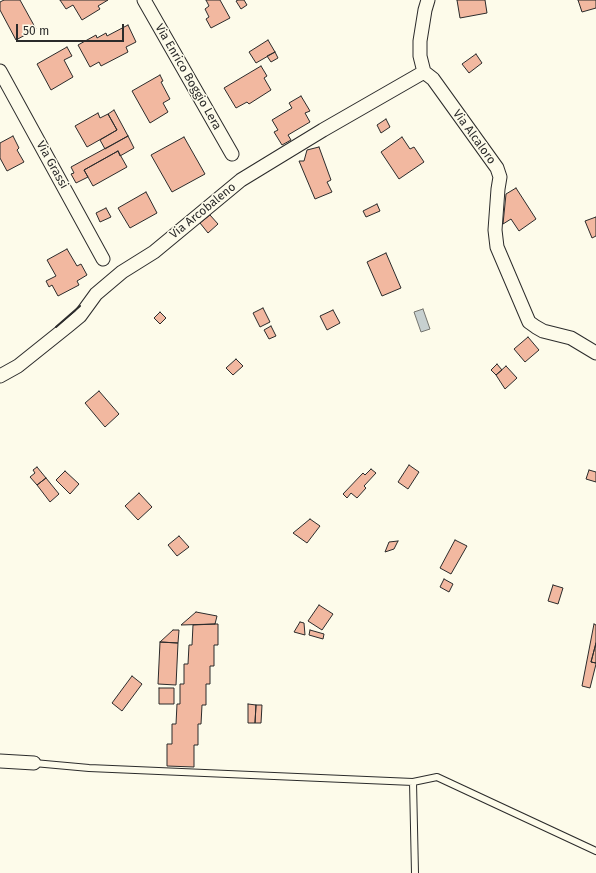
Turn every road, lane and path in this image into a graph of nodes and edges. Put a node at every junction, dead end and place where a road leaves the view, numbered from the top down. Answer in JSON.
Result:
{"nodes":[{"id":1,"x":144,"y":0,"type":"edge"},
{"id":2,"x":428,"y":0,"type":"edge"},
{"id":3,"x":0,"y":71,"type":"edge"},
{"id":4,"x":424,"y":72,"type":"junction"},
{"id":5,"x":232,"y":154,"type":"dead end"},
{"id":6,"x":103,"y":259,"type":"dead end"},
{"id":7,"x":596,"y":353,"type":"edge"},
{"id":8,"x":0,"y":376,"type":"edge"},
{"id":9,"x":0,"y":760,"type":"edge"},
{"id":10,"x":34,"y":763,"type":"joint"},
{"id":11,"x":413,"y":782,"type":"junction"},
{"id":12,"x":596,"y":851,"type":"edge"},
{"id":13,"x":415,"y":873,"type":"edge"}],
"edges":[{"from":1,"to":5,"type":"street","name":"Via Enrico Boggio Lera"},
{"from":2,"to":4,"type":"street"},
{"from":3,"to":6,"type":"street","name":"Via Grassi"},
{"from":4,"to":7,"type":"street","name":"Via Alcaloro"},
{"from":4,"to":8,"type":"street","name":"Via Arcobaleno"},
{"from":9,"to":10,"type":"street"},
{"from":10,"to":11,"type":"lane"},
{"from":11,"to":12,"type":"lane"},
{"from":11,"to":13,"type":"lane"}]}
